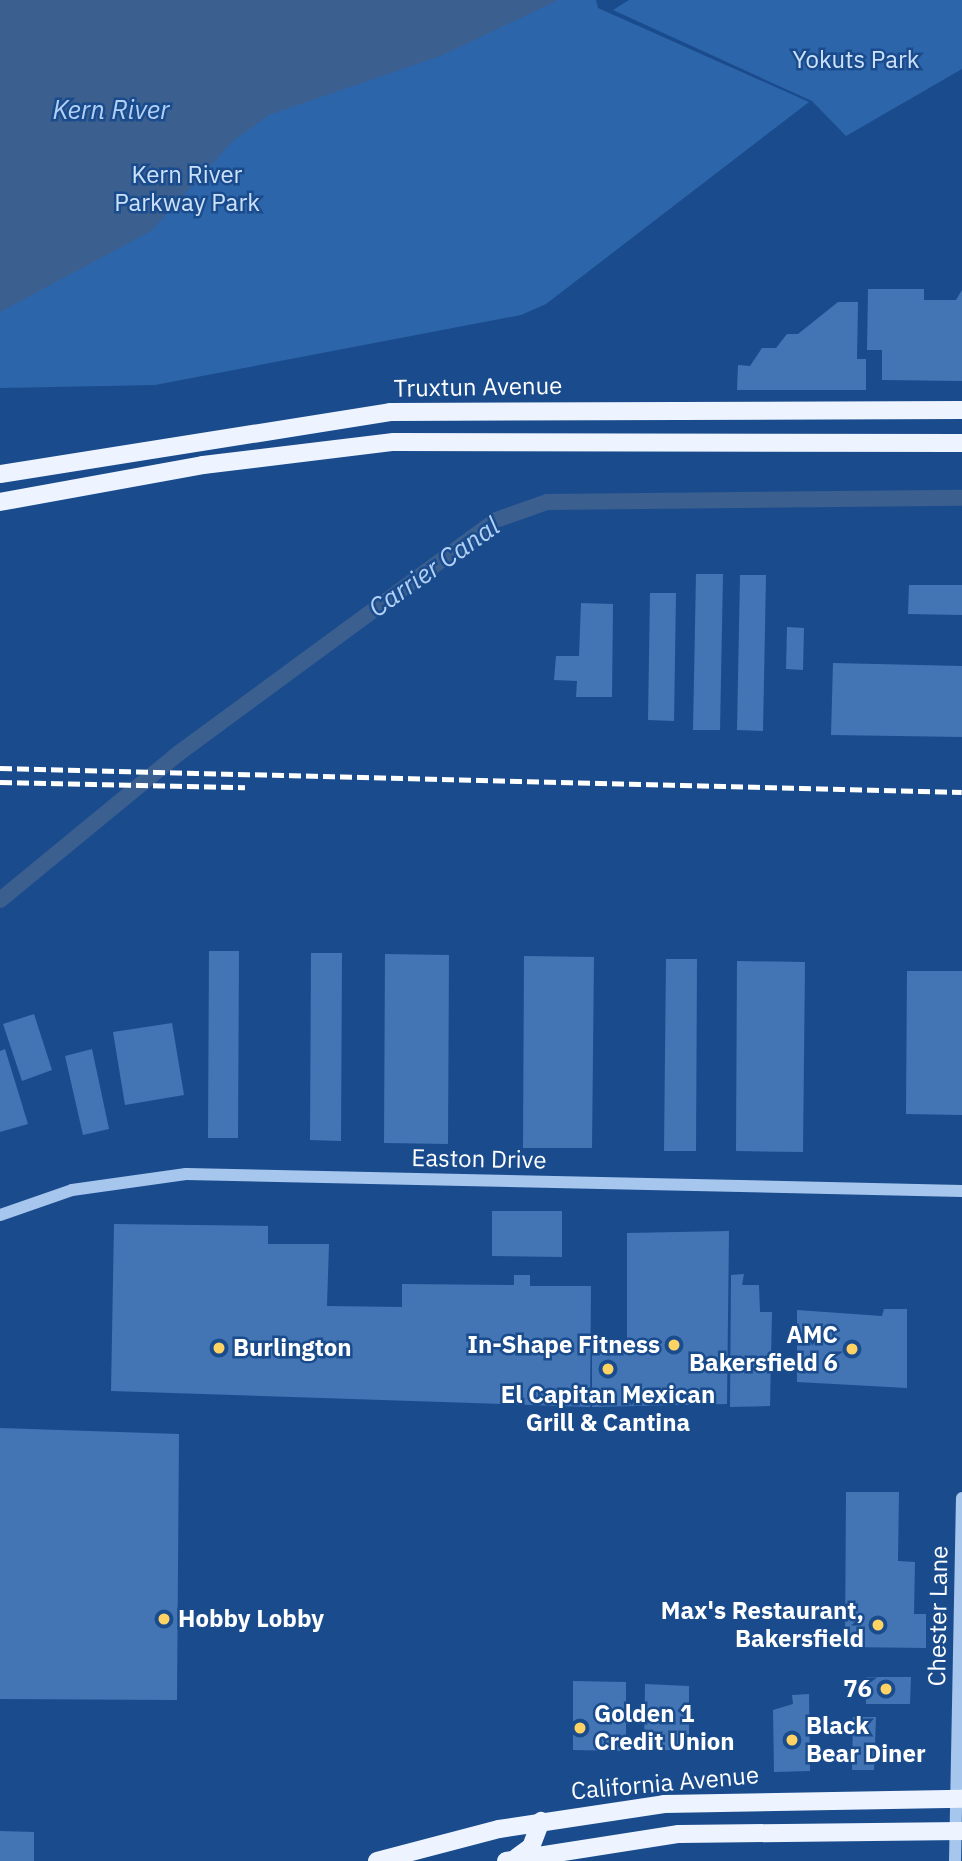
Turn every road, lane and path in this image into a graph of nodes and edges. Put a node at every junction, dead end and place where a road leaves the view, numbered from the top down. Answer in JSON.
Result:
{"nodes":[{"id":1,"x":962,"y":410,"type":"edge"},
{"id":2,"x":962,"y":443,"type":"edge"},
{"id":3,"x":0,"y":474,"type":"edge"},
{"id":4,"x":0,"y":502,"type":"edge"},
{"id":5,"x":962,"y":1191,"type":"edge"},
{"id":6,"x":0,"y":1215,"type":"edge"},
{"id":7,"x":962,"y":1498,"type":"edge"},
{"id":8,"x":958,"y":1799,"type":"edge"},
{"id":9,"x":541,"y":1821,"type":"junction"},
{"id":10,"x":958,"y":1831,"type":"edge"},
{"id":11,"x":510,"y":1860,"type":"edge"},
{"id":12,"x":377,"y":1861,"type":"edge"},
{"id":13,"x":955,"y":1861,"type":"edge"}],
"edges":[{"from":1,"to":3,"type":"main road","name":"Truxtun Avenue"},
{"from":2,"to":4,"type":"main road"},
{"from":5,"to":6,"type":"street","name":"Easton Drive"},
{"from":7,"to":8,"type":"street","name":"Chester Lane"},
{"from":8,"to":9,"type":"main road","name":"California Avenue"},
{"from":8,"to":10,"type":"street","name":"Chester Lane"},
{"from":9,"to":11,"type":"main road"},
{"from":9,"to":12,"type":"main road","name":"California Avenue"},
{"from":10,"to":11,"type":"main road"},
{"from":10,"to":13,"type":"street","name":"Chester Lane"}]}
